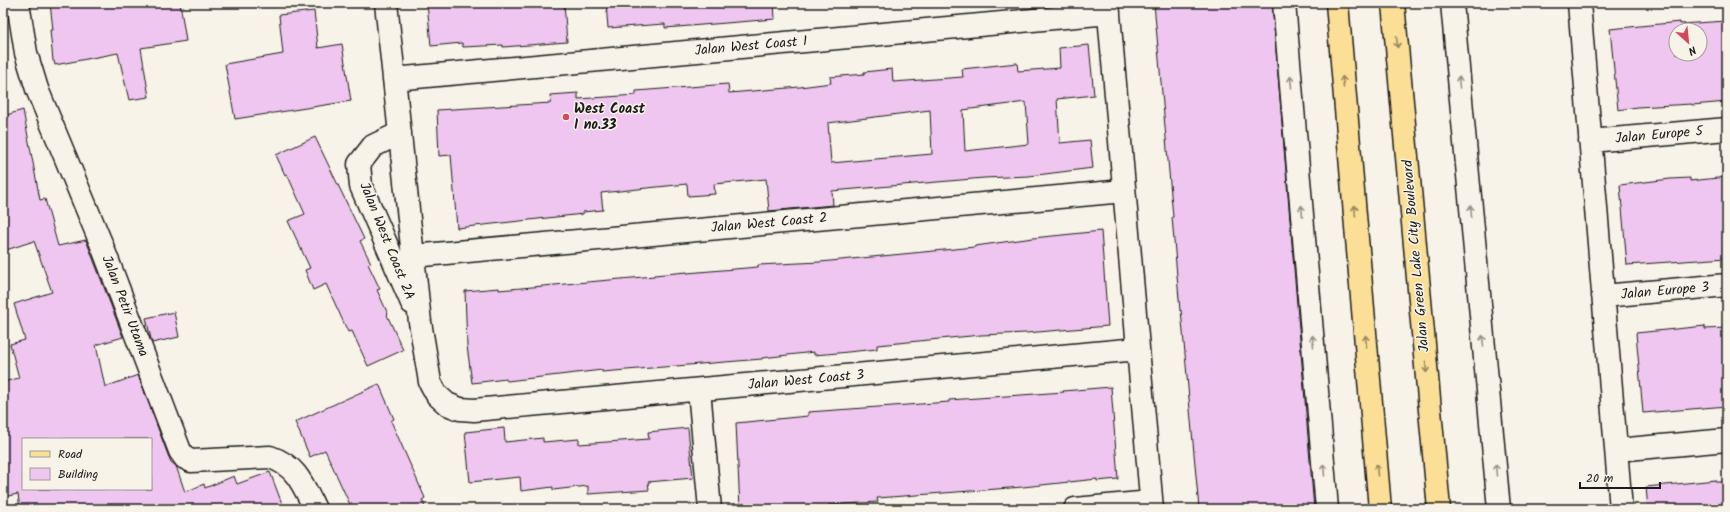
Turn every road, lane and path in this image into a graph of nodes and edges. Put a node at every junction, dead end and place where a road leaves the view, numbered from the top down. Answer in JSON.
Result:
{"nodes":[{"id":1,"x":18,"y":3,"type":"edge"},
{"id":2,"x":386,"y":3,"type":"edge"},
{"id":3,"x":1284,"y":3,"type":"edge"},
{"id":4,"x":1336,"y":3,"type":"edge"},
{"id":5,"x":1393,"y":3,"type":"edge"},
{"id":6,"x":1452,"y":3,"type":"edge"},
{"id":7,"x":1579,"y":3,"type":"edge"},
{"id":8,"x":1108,"y":8,"type":"edge"},
{"id":9,"x":394,"y":79,"type":"junction"},
{"id":10,"x":1727,"y":129,"type":"edge"},
{"id":11,"x":400,"y":133,"type":"junction"},
{"id":12,"x":1590,"y":140,"type":"junction"},
{"id":13,"x":1124,"y":191,"type":"junction"},
{"id":14,"x":413,"y":256,"type":"junction"},
{"id":15,"x":1727,"y":285,"type":"edge"},
{"id":16,"x":1603,"y":296,"type":"junction"},
{"id":17,"x":420,"y":322,"type":"junction"},
{"id":18,"x":1138,"y":349,"type":"junction"},
{"id":19,"x":699,"y":390,"type":"junction"},
{"id":20,"x":1727,"y":440,"type":"edge"},
{"id":21,"x":1617,"y":450,"type":"junction"},
{"id":22,"x":1152,"y":505,"type":"edge"},
{"id":23,"x":315,"y":509,"type":"edge"},
{"id":24,"x":710,"y":509,"type":"edge"},
{"id":25,"x":1074,"y":509,"type":"edge"},
{"id":26,"x":1327,"y":509,"type":"edge"},
{"id":27,"x":1380,"y":509,"type":"edge"},
{"id":28,"x":1439,"y":509,"type":"edge"},
{"id":29,"x":1499,"y":509,"type":"edge"},
{"id":30,"x":1621,"y":509,"type":"edge"}],
"edges":[{"from":1,"to":23,"type":"street","name":"Jalan Petir Utama"},
{"from":2,"to":9,"type":"street"},
{"from":26,"to":3,"type":"street","one_way":true},
{"from":27,"to":4,"type":"main road","one_way":true},
{"from":5,"to":28,"type":"main road","name":"Jalan Green Lake City Boulevard","one_way":true},
{"from":29,"to":6,"type":"street","one_way":true},
{"from":7,"to":12,"type":"street"},
{"from":8,"to":9,"type":"street","name":"Jalan West Coast 1"},
{"from":8,"to":13,"type":"street"},
{"from":9,"to":11,"type":"street"},
{"from":10,"to":12,"type":"street","name":"Jalan Europe 5"},
{"from":11,"to":14,"type":"street"},
{"from":11,"to":17,"type":"street","name":"Jalan West Coast 2A"},
{"from":12,"to":16,"type":"street"},
{"from":13,"to":14,"type":"street","name":"Jalan West Coast 2"},
{"from":13,"to":18,"type":"street"},
{"from":14,"to":17,"type":"street"},
{"from":15,"to":16,"type":"street","name":"Jalan Europe 3"},
{"from":16,"to":21,"type":"street"},
{"from":17,"to":19,"type":"street","name":"Jalan West Coast 3"},
{"from":18,"to":19,"type":"street","name":"Jalan West Coast 3"},
{"from":18,"to":22,"type":"street"},
{"from":19,"to":24,"type":"street"},
{"from":20,"to":21,"type":"street"},
{"from":21,"to":30,"type":"street"},
{"from":22,"to":25,"type":"street"}]}
